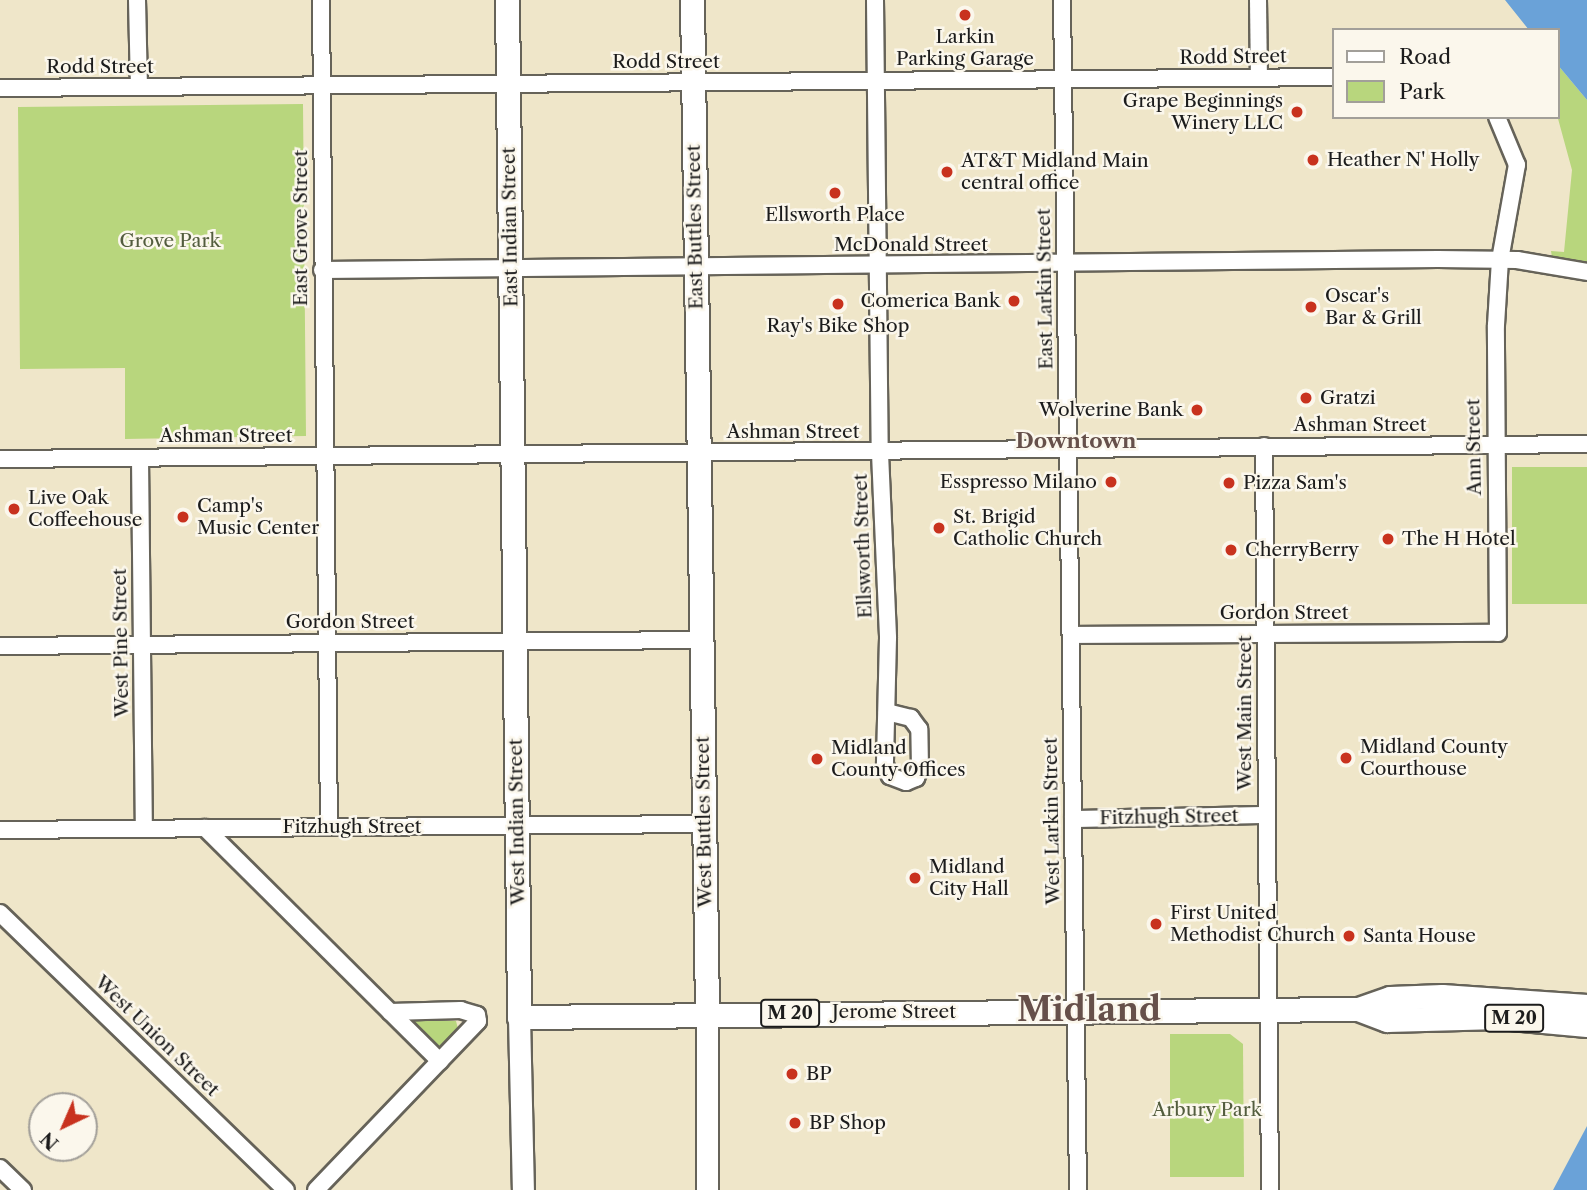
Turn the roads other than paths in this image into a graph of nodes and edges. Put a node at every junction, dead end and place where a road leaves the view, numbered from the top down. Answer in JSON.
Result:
{"nodes":[{"id":1,"x":137,"y":0,"type":"edge"},
{"id":2,"x":321,"y":0,"type":"edge"},
{"id":3,"x":507,"y":0,"type":"edge"},
{"id":4,"x":692,"y":0,"type":"edge"},
{"id":5,"x":875,"y":0,"type":"edge"},
{"id":6,"x":1062,"y":0,"type":"edge"},
{"id":7,"x":1258,"y":0,"type":"edge"},
{"id":8,"x":1259,"y":77,"type":"junction"},
{"id":9,"x":1332,"y":77,"type":"edge"},
{"id":10,"x":1063,"y":79,"type":"junction"},
{"id":11,"x":877,"y":82,"type":"junction"},
{"id":12,"x":694,"y":83,"type":"junction"},
{"id":13,"x":508,"y":85,"type":"junction"},
{"id":14,"x":321,"y":86,"type":"junction"},
{"id":15,"x":139,"y":87,"type":"junction"},
{"id":16,"x":0,"y":88,"type":"edge"},
{"id":17,"x":1498,"y":119,"type":"edge"},
{"id":18,"x":1500,"y":260,"type":"junction"},
{"id":19,"x":1065,"y":265,"type":"junction"},
{"id":20,"x":878,"y":266,"type":"junction"},
{"id":21,"x":510,"y":267,"type":"junction"},
{"id":22,"x":696,"y":267,"type":"junction"},
{"id":23,"x":322,"y":270,"type":"junction"},
{"id":24,"x":1587,"y":272,"type":"edge"},
{"id":25,"x":1587,"y":444,"type":"edge"},
{"id":26,"x":1264,"y":446,"type":"junction"},
{"id":27,"x":1495,"y":446,"type":"junction"},
{"id":28,"x":1068,"y":451,"type":"junction"},
{"id":29,"x":880,"y":453,"type":"junction"},
{"id":30,"x":513,"y":454,"type":"junction"},
{"id":31,"x":698,"y":454,"type":"junction"},
{"id":32,"x":325,"y":456,"type":"junction"},
{"id":33,"x":140,"y":458,"type":"junction"},
{"id":34,"x":0,"y":459,"type":"edge"},
{"id":35,"x":1498,"y":634,"type":"joint"},
{"id":36,"x":1070,"y":635,"type":"junction"},
{"id":37,"x":1266,"y":635,"type":"junction"},
{"id":38,"x":701,"y":640,"type":"junction"},
{"id":39,"x":515,"y":642,"type":"junction"},
{"id":40,"x":327,"y":643,"type":"junction"},
{"id":41,"x":142,"y":645,"type":"junction"},
{"id":42,"x":0,"y":646,"type":"edge"},
{"id":43,"x":887,"y":712,"type":"dead end"},
{"id":44,"x":1265,"y":815,"type":"junction"},
{"id":45,"x":1073,"y":819,"type":"junction"},
{"id":46,"x":704,"y":824,"type":"junction"},
{"id":47,"x":518,"y":826,"type":"junction"},
{"id":48,"x":329,"y":827,"type":"junction"},
{"id":49,"x":205,"y":828,"type":"junction"},
{"id":50,"x":144,"y":829,"type":"junction"},
{"id":51,"x":0,"y":830,"type":"edge"},
{"id":52,"x":0,"y":913,"type":"edge"},
{"id":53,"x":1587,"y":1006,"type":"edge"},
{"id":54,"x":1441,"y":1008,"type":"junction"},
{"id":55,"x":1269,"y":1009,"type":"junction"},
{"id":56,"x":1076,"y":1010,"type":"junction"},
{"id":57,"x":390,"y":1012,"type":"junction"},
{"id":58,"x":707,"y":1014,"type":"junction"},
{"id":59,"x":519,"y":1017,"type":"junction"},
{"id":60,"x":1587,"y":1025,"type":"edge"},
{"id":61,"x":440,"y":1061,"type":"junction"},
{"id":62,"x":0,"y":1168,"type":"edge"},
{"id":63,"x":23,"y":1190,"type":"edge"},
{"id":64,"x":286,"y":1190,"type":"edge"},
{"id":65,"x":316,"y":1190,"type":"edge"},
{"id":66,"x":523,"y":1190,"type":"edge"},
{"id":67,"x":707,"y":1190,"type":"edge"},
{"id":68,"x":1078,"y":1190,"type":"edge"},
{"id":69,"x":1270,"y":1190,"type":"edge"}],
"edges":[{"from":1,"to":15,"type":"street"},
{"from":2,"to":14,"type":"street","name":"East Grove Street"},
{"from":3,"to":13,"type":"highway","name":"East Indian Street"},
{"from":4,"to":12,"type":"highway","name":"East Buttles Street"},
{"from":5,"to":11,"type":"street","name":"Ellsworth Street"},
{"from":6,"to":10,"type":"street","name":"East Larkin Street"},
{"from":7,"to":8,"type":"street"},
{"from":8,"to":9,"type":"street","name":"Rodd Street"},
{"from":8,"to":10,"type":"street","name":"Rodd Street"},
{"from":10,"to":11,"type":"street","name":"Rodd Street"},
{"from":10,"to":19,"type":"street","name":"East Larkin Street"},
{"from":11,"to":12,"type":"street","name":"Rodd Street"},
{"from":11,"to":20,"type":"street","name":"Ellsworth Street"},
{"from":12,"to":13,"type":"street","name":"Rodd Street"},
{"from":12,"to":22,"type":"highway","name":"East Buttles Street"},
{"from":13,"to":14,"type":"street","name":"Rodd Street"},
{"from":13,"to":21,"type":"highway","name":"East Indian Street"},
{"from":14,"to":15,"type":"street","name":"Rodd Street"},
{"from":14,"to":23,"type":"street","name":"East Grove Street"},
{"from":15,"to":16,"type":"street","name":"Rodd Street"},
{"from":17,"to":18,"type":"street","name":"Ann Street"},
{"from":18,"to":19,"type":"street","name":"McDonald Street"},
{"from":18,"to":24,"type":"street","name":"McDonald Street"},
{"from":18,"to":27,"type":"street","name":"Ann Street"},
{"from":19,"to":20,"type":"street","name":"McDonald Street"},
{"from":19,"to":28,"type":"street","name":"East Larkin Street"},
{"from":20,"to":22,"type":"street","name":"McDonald Street"},
{"from":20,"to":29,"type":"street","name":"Ellsworth Street"},
{"from":21,"to":22,"type":"street","name":"McDonald Street"},
{"from":21,"to":23,"type":"street","name":"McDonald Street"},
{"from":21,"to":30,"type":"highway","name":"East Indian Street"},
{"from":22,"to":31,"type":"highway","name":"East Buttles Street"},
{"from":23,"to":32,"type":"street","name":"East Grove Street"},
{"from":25,"to":27,"type":"street","name":"Ashman Street"},
{"from":26,"to":27,"type":"street","name":"Ashman Street"},
{"from":26,"to":28,"type":"street","name":"Ashman Street"},
{"from":26,"to":37,"type":"street","name":"West Main Street"},
{"from":27,"to":35,"type":"street","name":"Ann Street"},
{"from":28,"to":29,"type":"street","name":"Ashman Street"},
{"from":28,"to":36,"type":"street","name":"West Larkin Street"},
{"from":29,"to":31,"type":"street","name":"Ashman Street"},
{"from":29,"to":43,"type":"street","name":"Ellsworth Street"},
{"from":30,"to":31,"type":"street","name":"Ashman Street"},
{"from":30,"to":32,"type":"street","name":"Ashman Street"},
{"from":30,"to":39,"type":"highway","name":"West Indian Street"},
{"from":31,"to":38,"type":"highway","name":"West Buttles Street"},
{"from":32,"to":33,"type":"street","name":"Ashman Street"},
{"from":32,"to":40,"type":"street","name":"East Grove Street"},
{"from":33,"to":34,"type":"street","name":"Ashman Street"},
{"from":33,"to":41,"type":"street","name":"West Pine Street"},
{"from":35,"to":37,"type":"street","name":"Gordon Street"},
{"from":36,"to":37,"type":"street","name":"Gordon Street"},
{"from":36,"to":45,"type":"street","name":"West Larkin Street"},
{"from":37,"to":44,"type":"street","name":"West Main Street"},
{"from":38,"to":39,"type":"street","name":"Gordon Street"},
{"from":38,"to":46,"type":"highway","name":"West Buttles Street"},
{"from":39,"to":40,"type":"street","name":"Gordon Street"},
{"from":39,"to":47,"type":"highway","name":"West Indian Street"},
{"from":40,"to":41,"type":"street","name":"Gordon Street"},
{"from":40,"to":48,"type":"street","name":"East Grove Street"},
{"from":41,"to":42,"type":"street","name":"Gordon Street"},
{"from":41,"to":50,"type":"street","name":"West Pine Street"},
{"from":44,"to":45,"type":"street","name":"Fitzhugh Street"},
{"from":44,"to":55,"type":"street","name":"West Main Street"},
{"from":45,"to":56,"type":"street","name":"West Larkin Street"},
{"from":46,"to":47,"type":"street","name":"Fitzhugh Street"},
{"from":46,"to":58,"type":"highway","name":"West Buttles Street"},
{"from":47,"to":48,"type":"street","name":"Fitzhugh Street"},
{"from":47,"to":59,"type":"highway","name":"West Indian Street"},
{"from":48,"to":49,"type":"street","name":"Fitzhugh Street"},
{"from":49,"to":50,"type":"street","name":"Fitzhugh Street"},
{"from":49,"to":57,"type":"street"},
{"from":50,"to":51,"type":"street","name":"Fitzhugh Street"},
{"from":52,"to":64,"type":"street","name":"West Union Street"},
{"from":53,"to":54,"type":"highway","number":"M 20"},
{"from":54,"to":55,"type":"highway","number":"M 20"},
{"from":54,"to":60,"type":"highway","number":"M 20"},
{"from":55,"to":56,"type":"highway","name":"Jerome Street","number":"M 20"},
{"from":55,"to":69,"type":"street","name":"West Main Street"},
{"from":56,"to":58,"type":"highway","name":"Jerome Street","number":"M 20"},
{"from":56,"to":68,"type":"street","name":"West Larkin Street"},
{"from":57,"to":61,"type":"street"},
{"from":57,"to":61,"type":"street"},
{"from":58,"to":59,"type":"highway","name":"Jerome Street","number":"M 20"},
{"from":58,"to":67,"type":"main road","name":"West Buttles Street"},
{"from":59,"to":66,"type":"main road","name":"West Indian Street"},
{"from":61,"to":65,"type":"street"},
{"from":62,"to":63,"type":"street"}]}
